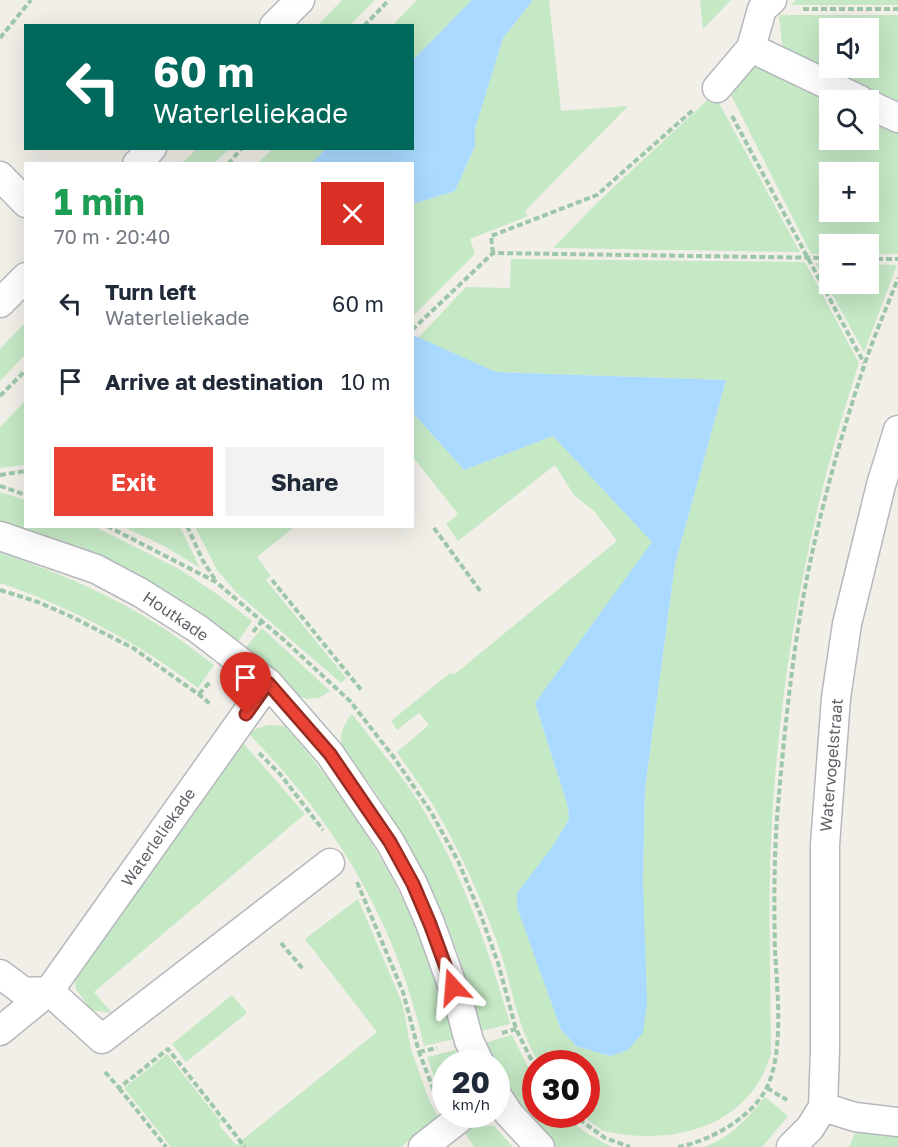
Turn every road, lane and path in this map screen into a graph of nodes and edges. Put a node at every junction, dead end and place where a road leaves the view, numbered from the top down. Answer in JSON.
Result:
{"nodes":[{"id":1,"x":32,"y":0,"type":"edge"},
{"id":2,"x":300,"y":0,"type":"edge"},
{"id":3,"x":389,"y":0,"type":"edge"},
{"id":4,"x":767,"y":5,"type":"edge"},
{"id":5,"x":898,"y":9,"type":"edge"},
{"id":6,"x":276,"y":24,"type":"edge"},
{"id":7,"x":366,"y":24,"type":"edge"},
{"id":8,"x":0,"y":38,"type":"edge"},
{"id":9,"x":751,"y":48,"type":"junction"},
{"id":10,"x":717,"y":88,"type":"junction"},
{"id":11,"x":839,"y":90,"type":"edge"},
{"id":12,"x":879,"y":109,"type":"edge"},
{"id":13,"x":898,"y":118,"type":"edge"},
{"id":14,"x":150,"y":150,"type":"edge"},
{"id":15,"x":240,"y":150,"type":"edge"},
{"id":16,"x":139,"y":162,"type":"edge"},
{"id":17,"x":230,"y":162,"type":"edge"},
{"id":18,"x":0,"y":176,"type":"edge"},
{"id":19,"x":24,"y":201,"type":"edge"},
{"id":20,"x":493,"y":253,"type":"junction"},
{"id":21,"x":807,"y":258,"type":"junction"},
{"id":22,"x":819,"y":258,"type":"edge"},
{"id":23,"x":879,"y":259,"type":"edge"},
{"id":24,"x":898,"y":259,"type":"edge"},
{"id":25,"x":24,"y":278,"type":"edge"},
{"id":26,"x":0,"y":303,"type":"edge"},
{"id":27,"x":414,"y":328,"type":"edge"},
{"id":28,"x":865,"y":364,"type":"dead end"},
{"id":29,"x":24,"y":372,"type":"edge"},
{"id":30,"x":0,"y":396,"type":"edge"},
{"id":31,"x":898,"y":430,"type":"edge"},
{"id":32,"x":24,"y":471,"type":"edge"},
{"id":33,"x":0,"y":475,"type":"edge"},
{"id":34,"x":0,"y":486,"type":"edge"},
{"id":35,"x":24,"y":494,"type":"edge"},
{"id":36,"x":188,"y":528,"type":"edge"},
{"id":37,"x":434,"y":528,"type":"dead end"},
{"id":38,"x":0,"y":536,"type":"edge"},
{"id":39,"x":272,"y":580,"type":"dead end"},
{"id":40,"x":216,"y":582,"type":"dead end"},
{"id":41,"x":0,"y":590,"type":"edge"},
{"id":42,"x":481,"y":592,"type":"dead end"},
{"id":43,"x":268,"y":683,"type":"junction"},
{"id":44,"x":362,"y":691,"type":"dead end"},
{"id":45,"x":236,"y":729,"type":"junction"},
{"id":46,"x":336,"y":858,"type":"junction"},
{"id":47,"x":0,"y":974,"type":"edge"},
{"id":48,"x":48,"y":991,"type":"junction"},
{"id":49,"x":0,"y":1031,"type":"edge"},
{"id":50,"x":473,"y":1050,"type":"edge"},
{"id":51,"x":103,"y":1070,"type":"dead end"},
{"id":52,"x":771,"y":1075,"type":"dead end"},
{"id":53,"x":119,"y":1088,"type":"junction"},
{"id":54,"x":432,"y":1088,"type":"edge"},
{"id":55,"x":823,"y":1107,"type":"junction"},
{"id":56,"x":510,"y":1115,"type":"edge"},
{"id":57,"x":898,"y":1122,"type":"edge"},
{"id":58,"x":448,"y":1128,"type":"edge"},
{"id":59,"x":591,"y":1128,"type":"edge"},
{"id":60,"x":166,"y":1147,"type":"edge"},
{"id":61,"x":245,"y":1147,"type":"edge"},
{"id":62,"x":423,"y":1147,"type":"edge"},
{"id":63,"x":540,"y":1147,"type":"edge"},
{"id":64,"x":630,"y":1147,"type":"edge"},
{"id":65,"x":678,"y":1147,"type":"edge"},
{"id":66,"x":791,"y":1147,"type":"edge"}],
"edges":[{"from":1,"to":8,"type":"path"},
{"from":2,"to":6,"type":"street"},
{"from":3,"to":7,"type":"path"},
{"from":4,"to":5,"type":"path"},
{"from":4,"to":9,"type":"street"},
{"from":9,"to":10,"type":"street"},
{"from":9,"to":11,"type":"street"},
{"from":10,"to":20,"type":"path"},
{"from":10,"to":21,"type":"path"},
{"from":12,"to":13,"type":"street"},
{"from":14,"to":16,"type":"street"},
{"from":15,"to":17,"type":"path"},
{"from":18,"to":19,"type":"street"},
{"from":20,"to":21,"type":"path"},
{"from":20,"to":27,"type":"path"},
{"from":21,"to":22,"type":"path"},
{"from":21,"to":28,"type":"path"},
{"from":23,"to":24,"type":"path"},
{"from":25,"to":26,"type":"street"},
{"from":29,"to":30,"type":"path"},
{"from":31,"to":55,"type":"street","name":"Watervogelstraat"},
{"from":32,"to":33,"type":"path"},
{"from":34,"to":35,"type":"path"},
{"from":36,"to":40,"type":"path"},
{"from":37,"to":42,"type":"path"},
{"from":38,"to":43,"type":"street","name":"Houtkade"},
{"from":39,"to":44,"type":"path"},
{"from":41,"to":45,"type":"path"},
{"from":43,"to":45,"type":"street","name":"Waterleliekade"},
{"from":43,"to":50,"type":"street","name":"Houtkade"},
{"from":45,"to":46,"type":"path"},
{"from":45,"to":48,"type":"street","name":"Waterleliekade"},
{"from":46,"to":48,"type":"street"},
{"from":46,"to":54,"type":"path"},
{"from":47,"to":48,"type":"street"},
{"from":48,"to":49,"type":"street","name":"Waterleliekade"},
{"from":51,"to":53,"type":"path"},
{"from":52,"to":65,"type":"path"},
{"from":53,"to":60,"type":"path"},
{"from":53,"to":61,"type":"path"},
{"from":55,"to":57,"type":"street"},
{"from":55,"to":66,"type":"street"},
{"from":56,"to":63,"type":"street"},
{"from":58,"to":62,"type":"street"},
{"from":59,"to":64,"type":"path"}]}
